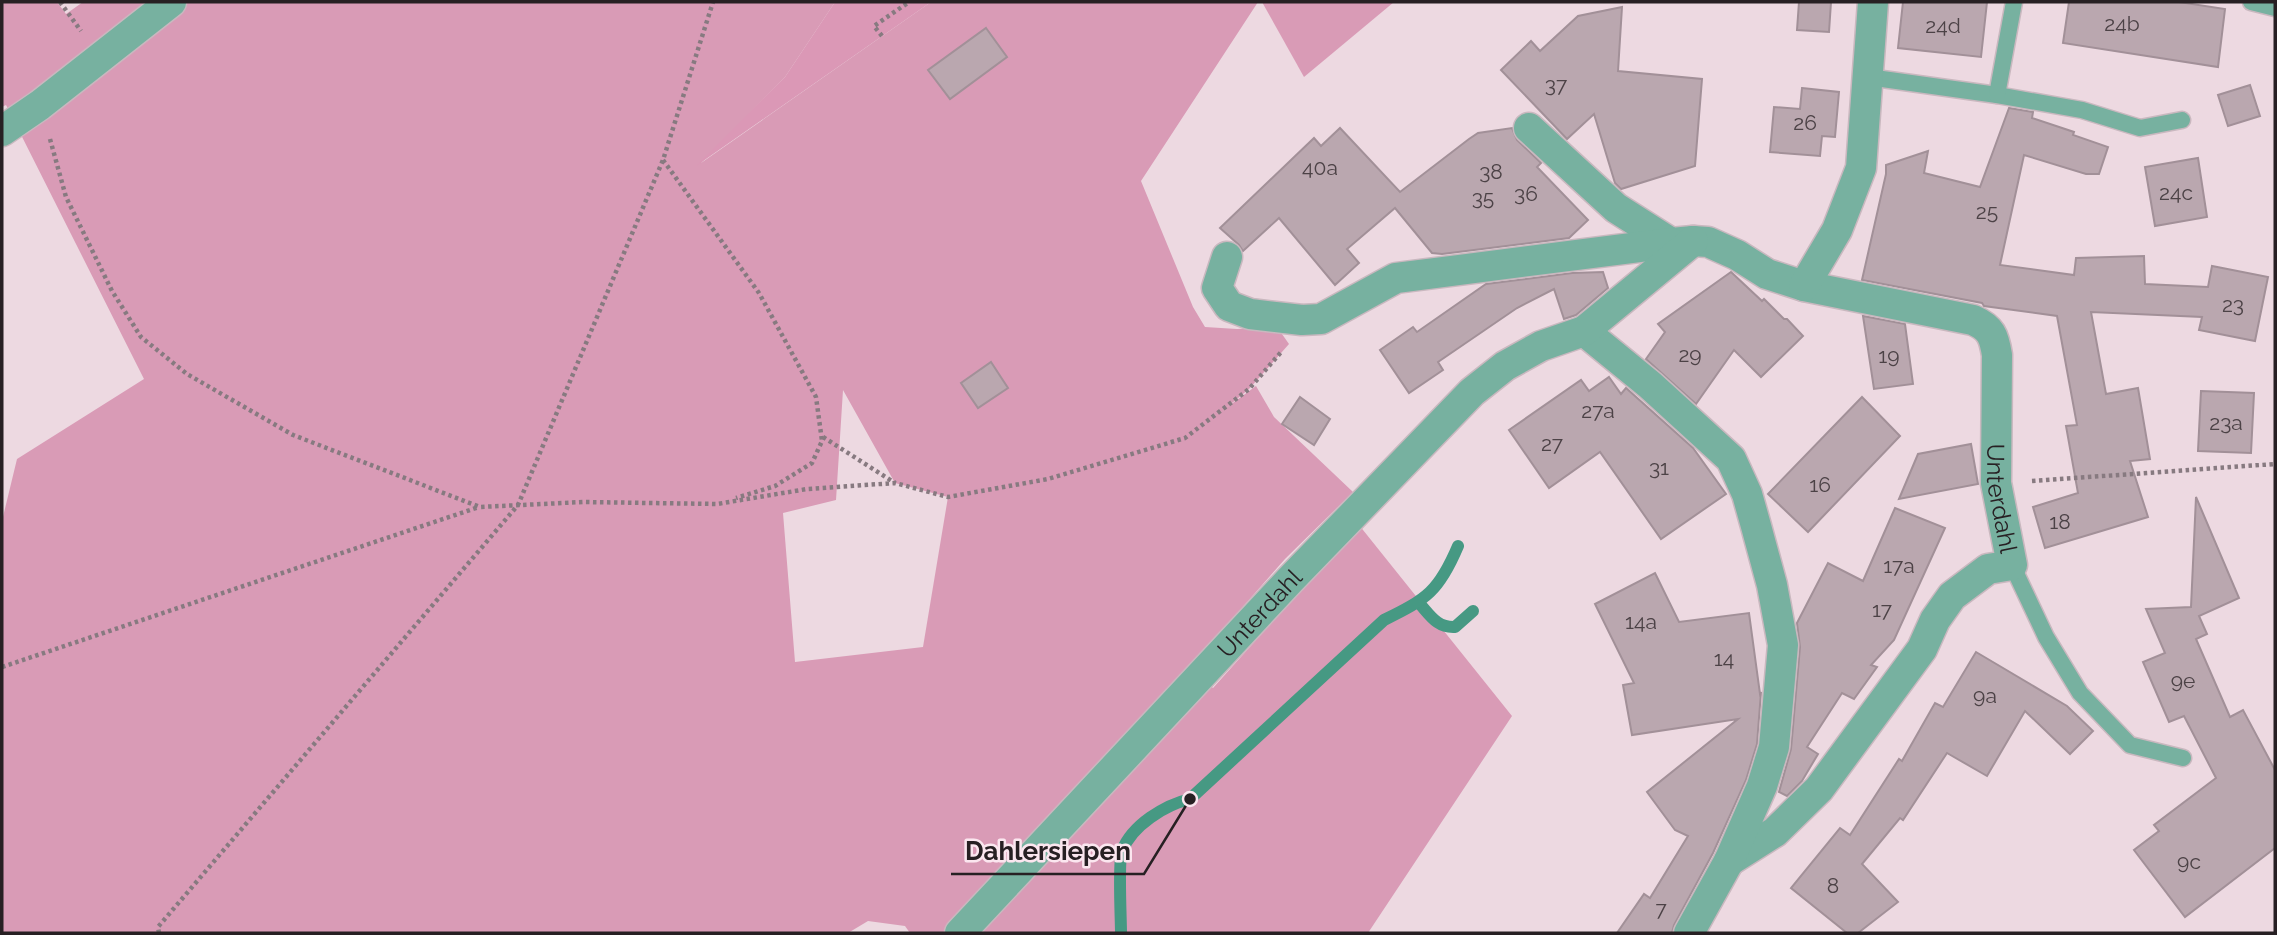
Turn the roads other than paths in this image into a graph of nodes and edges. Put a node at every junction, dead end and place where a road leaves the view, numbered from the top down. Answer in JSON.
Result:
{"nodes":[{"id":1,"x":171,"y":2,"type":"edge"},
{"id":2,"x":1873,"y":2,"type":"edge"},
{"id":3,"x":2014,"y":2,"type":"edge"},
{"id":4,"x":2251,"y":2,"type":"edge"},
{"id":5,"x":2275,"y":8,"type":"edge"},
{"id":6,"x":1868,"y":77,"type":"junction"},
{"id":7,"x":1997,"y":95,"type":"junction"},
{"id":8,"x":2182,"y":120,"type":"dead end"},
{"id":9,"x":1530,"y":128,"type":"dead end"},
{"id":10,"x":2,"y":131,"type":"edge"},
{"id":11,"x":1682,"y":242,"type":"junction"},
{"id":12,"x":1227,"y":257,"type":"dead end"},
{"id":13,"x":1804,"y":286,"type":"junction"},
{"id":14,"x":1584,"y":331,"type":"junction"},
{"id":15,"x":2012,"y":565,"type":"junction"},
{"id":16,"x":2183,"y":758,"type":"dead end"},
{"id":17,"x":1730,"y":861,"type":"junction"},
{"id":18,"x":960,"y":933,"type":"edge"},
{"id":19,"x":1689,"y":933,"type":"edge"}],
"edges":[{"from":1,"to":10,"type":"street"},
{"from":2,"to":6,"type":"street"},
{"from":3,"to":7,"type":"lane"},
{"from":4,"to":5,"type":"lane"},
{"from":6,"to":7,"type":"lane"},
{"from":6,"to":13,"type":"street"},
{"from":7,"to":8,"type":"lane"},
{"from":9,"to":11,"type":"street","name":"Unterdahl"},
{"from":11,"to":12,"type":"street","name":"Unterdahl"},
{"from":11,"to":13,"type":"street","name":"Unterdahl"},
{"from":11,"to":14,"type":"street","name":"Unterdahl"},
{"from":13,"to":15,"type":"street","name":"Unterdahl"},
{"from":14,"to":17,"type":"street","name":"Unterdahl"},
{"from":14,"to":18,"type":"street","name":"Unterdahl"},
{"from":15,"to":16,"type":"lane"},
{"from":15,"to":17,"type":"street","name":"Unterdahl"},
{"from":17,"to":19,"type":"street","name":"Unterdahl"}]}
